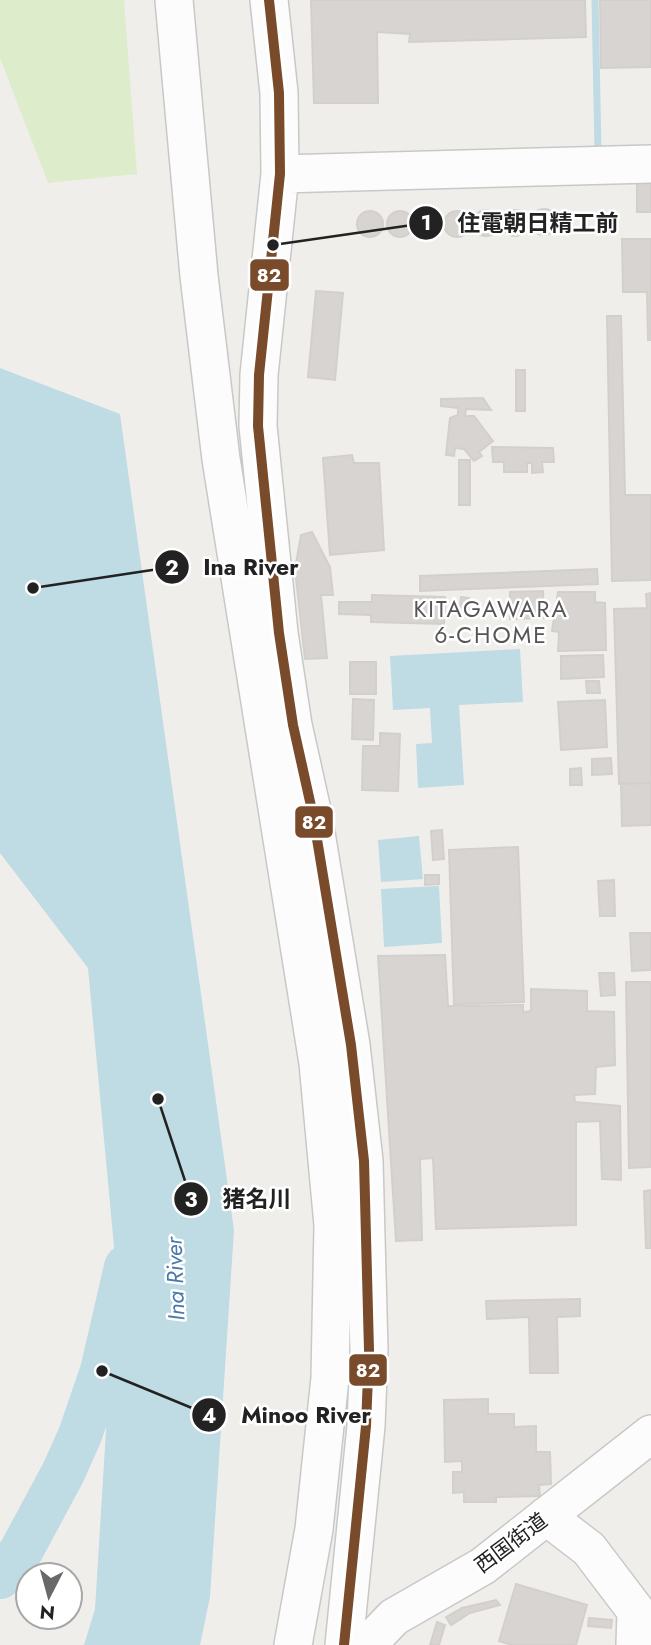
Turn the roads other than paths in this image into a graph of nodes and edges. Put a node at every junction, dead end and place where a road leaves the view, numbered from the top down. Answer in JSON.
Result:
{"nodes":[{"id":1,"x":174,"y":0,"type":"edge"},
{"id":2,"x":269,"y":0,"type":"edge"},
{"id":3,"x":651,"y":164,"type":"edge"},
{"id":4,"x":280,"y":174,"type":"junction"},
{"id":5,"x":651,"y":1434,"type":"edge"},
{"id":6,"x":546,"y":1516,"type":"junction"},
{"id":7,"x":351,"y":1573,"type":"junction"},
{"id":8,"x":394,"y":1617,"type":"junction"},
{"id":9,"x":640,"y":1628,"type":"edge"},
{"id":10,"x":293,"y":1645,"type":"edge"},
{"id":11,"x":344,"y":1645,"type":"edge"},
{"id":12,"x":367,"y":1645,"type":"edge"}],
"edges":[{"from":1,"to":10,"type":"street"},
{"from":2,"to":4,"type":"street"},
{"from":3,"to":4,"type":"street"},
{"from":4,"to":7,"type":"street"},
{"from":5,"to":6,"type":"street","name":"西国街道"},
{"from":6,"to":8,"type":"street","name":"西国街道"},
{"from":6,"to":9,"type":"street"},
{"from":7,"to":8,"type":"street"},
{"from":7,"to":11,"type":"street"},
{"from":8,"to":12,"type":"street","name":"西国街道"}]}
